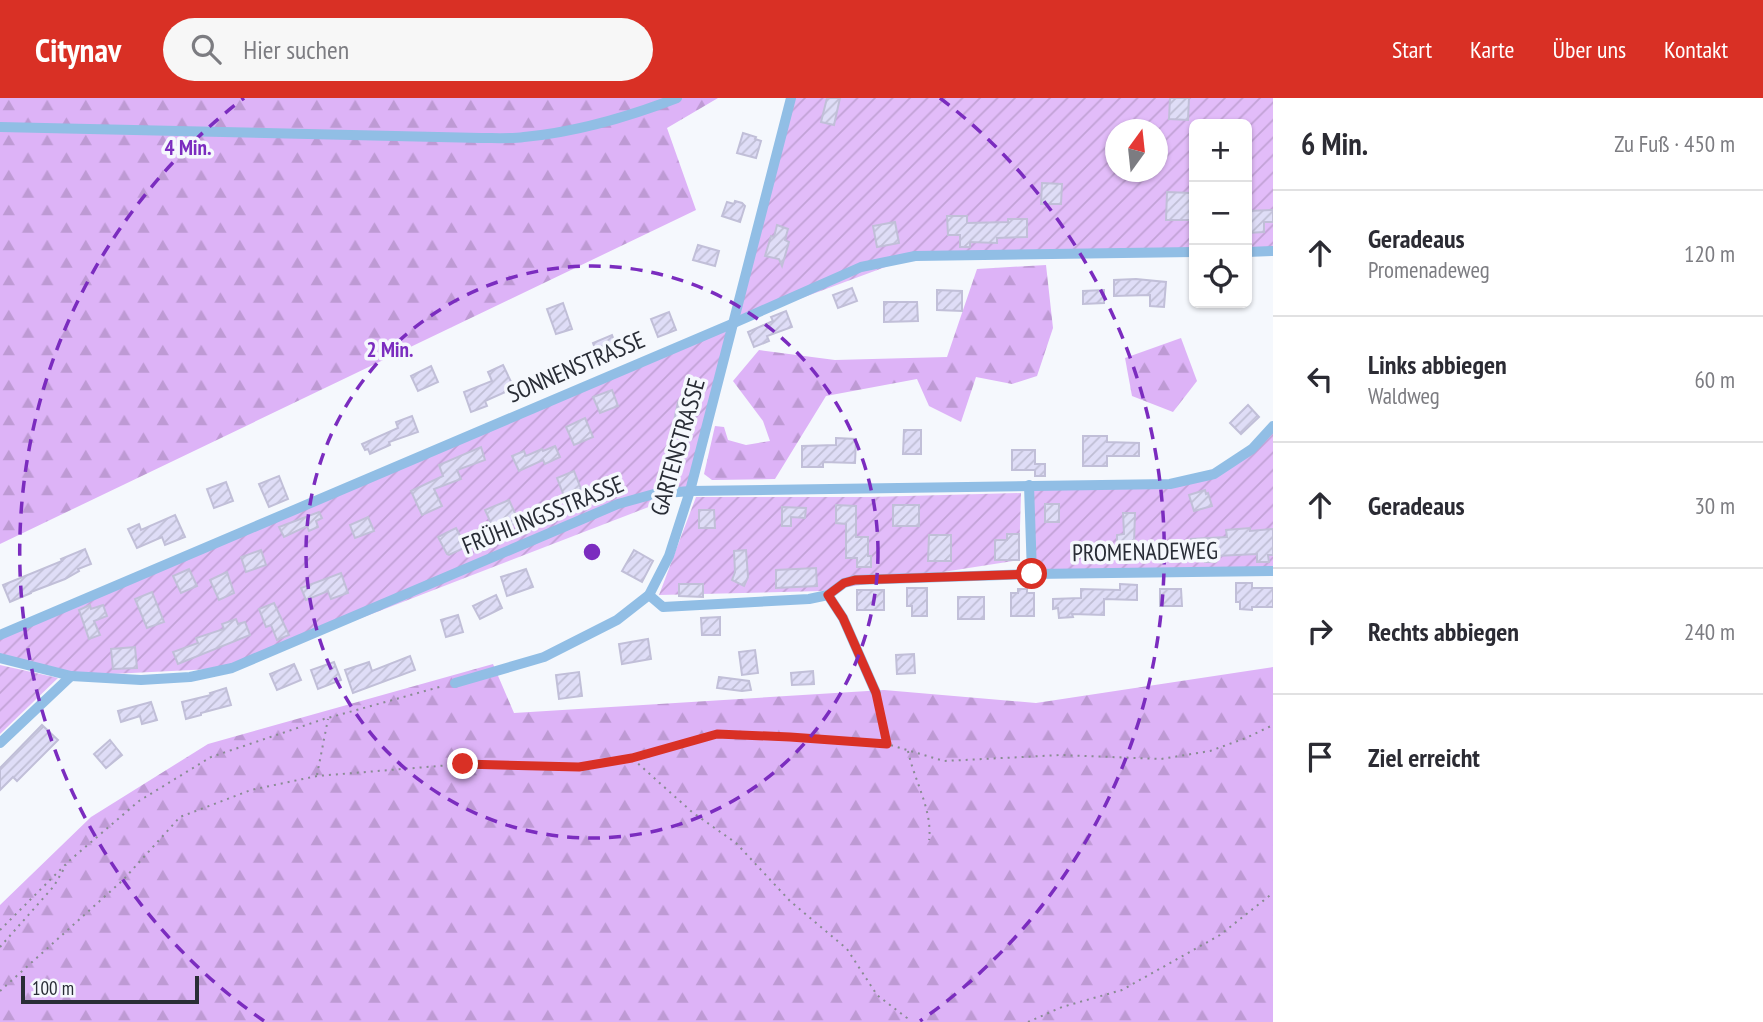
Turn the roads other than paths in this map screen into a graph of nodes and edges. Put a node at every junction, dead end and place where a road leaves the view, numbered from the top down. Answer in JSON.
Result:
{"nodes":[{"id":1,"x":677,"y":98,"type":"edge"},
{"id":2,"x":791,"y":98,"type":"edge"},
{"id":3,"x":0,"y":127,"type":"edge"},
{"id":4,"x":1252,"y":251,"type":"edge"},
{"id":5,"x":1273,"y":251,"type":"edge"},
{"id":6,"x":1189,"y":252,"type":"edge"},
{"id":7,"x":734,"y":323,"type":"junction"},
{"id":8,"x":1273,"y":426,"type":"edge"},
{"id":9,"x":1029,"y":485,"type":"junction"},
{"id":10,"x":690,"y":491,"type":"junction"},
{"id":11,"x":1273,"y":571,"type":"edge"},
{"id":12,"x":1032,"y":574,"type":"junction"},
{"id":13,"x":649,"y":595,"type":"junction"},
{"id":14,"x":828,"y":595,"type":"junction"},
{"id":15,"x":0,"y":635,"type":"edge"},
{"id":16,"x":0,"y":658,"type":"edge"},
{"id":17,"x":71,"y":676,"type":"junction"},
{"id":18,"x":455,"y":683,"type":"road end"},
{"id":19,"x":876,"y":693,"type":"road end"},
{"id":20,"x":0,"y":743,"type":"edge"}],
"edges":[{"from":1,"to":3,"type":"street"},
{"from":2,"to":7,"type":"street","name":"GARTENSTRASSE"},
{"from":4,"to":5,"type":"street"},
{"from":6,"to":7,"type":"street","name":"SONNENSTRASSE"},
{"from":7,"to":10,"type":"street","name":"GARTENSTRASSE"},
{"from":7,"to":15,"type":"street","name":"SONNENSTRASSE"},
{"from":8,"to":9,"type":"street","name":"FRÜHLINGSSTRASSE"},
{"from":9,"to":10,"type":"street","name":"FRÜHLINGSSTRASSE"},
{"from":9,"to":12,"type":"street"},
{"from":10,"to":13,"type":"street","name":"GARTENSTRASSE"},
{"from":10,"to":17,"type":"street","name":"FRÜHLINGSSTRASSE"},
{"from":11,"to":12,"type":"street","name":"PROMENADEWEG"},
{"from":12,"to":14,"type":"street","name":"PROMENADEWEG"},
{"from":13,"to":14,"type":"street","name":"PROMENADEWEG"},
{"from":13,"to":18,"type":"street","name":"GARTENSTRASSE"},
{"from":14,"to":19,"type":"street"},
{"from":16,"to":17,"type":"street","name":"FRÜHLINGSSTRASSE"},
{"from":17,"to":20,"type":"street"}]}
